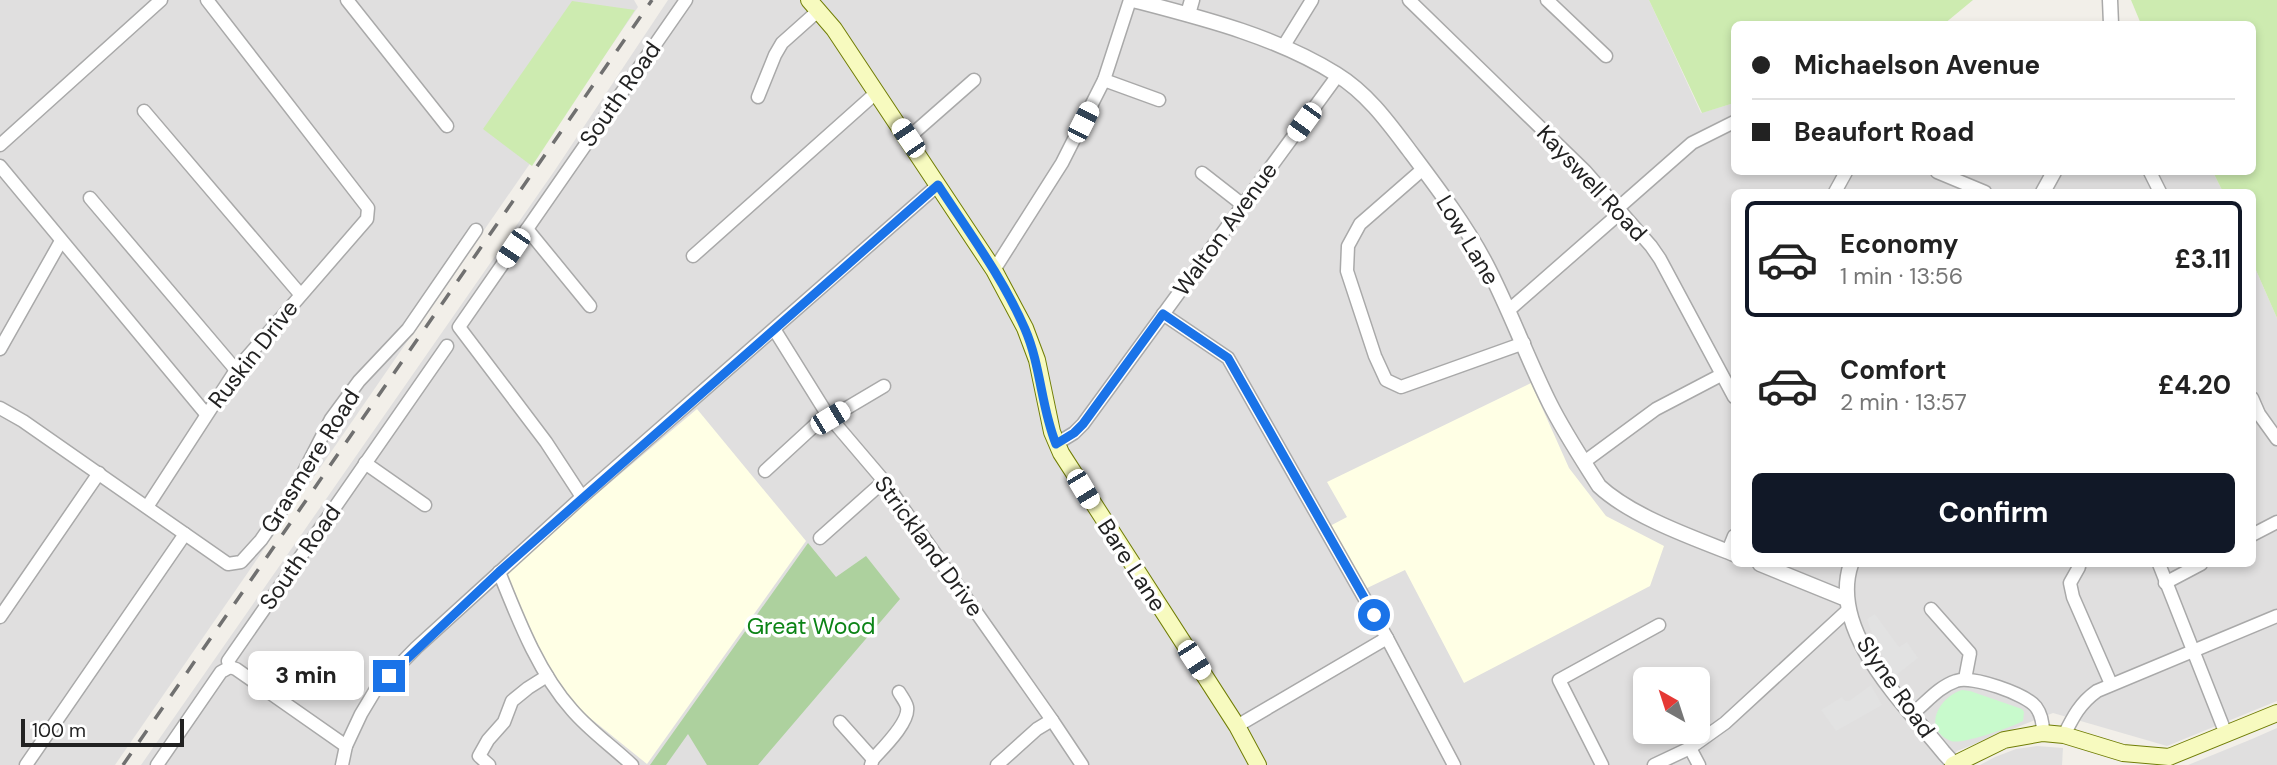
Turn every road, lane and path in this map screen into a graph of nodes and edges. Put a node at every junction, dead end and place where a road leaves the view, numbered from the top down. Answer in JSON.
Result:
{"nodes":[{"id":1,"x":161,"y":0,"type":"edge"},
{"id":2,"x":207,"y":0,"type":"edge"},
{"id":3,"x":347,"y":0,"type":"edge"},
{"id":4,"x":686,"y":0,"type":"edge"},
{"id":5,"x":1132,"y":0,"type":"edge"},
{"id":6,"x":1312,"y":0,"type":"edge"},
{"id":7,"x":1409,"y":0,"type":"edge"},
{"id":8,"x":1547,"y":0,"type":"edge"},
{"id":9,"x":2110,"y":0,"type":"edge"},
{"id":10,"x":814,"y":5,"type":"edge"},
{"id":11,"x":1190,"y":7,"type":"edge"},
{"id":12,"x":2110,"y":21,"type":"edge"},
{"id":13,"x":1283,"y":47,"type":"junction"},
{"id":14,"x":1606,"y":56,"type":"dead end"},
{"id":15,"x":1338,"y":75,"type":"junction"},
{"id":16,"x":974,"y":80,"type":"dead end"},
{"id":17,"x":1104,"y":80,"type":"junction"},
{"id":18,"x":877,"y":92,"type":"junction"},
{"id":19,"x":758,"y":97,"type":"dead end"},
{"id":20,"x":1159,"y":100,"type":"dead end"},
{"id":21,"x":144,"y":111,"type":"dead end"},
{"id":22,"x":1731,"y":124,"type":"edge"},
{"id":23,"x":447,"y":126,"type":"dead end"},
{"id":24,"x":908,"y":138,"type":"junction"},
{"id":25,"x":0,"y":145,"type":"edge"},
{"id":26,"x":0,"y":166,"type":"edge"},
{"id":27,"x":1423,"y":169,"type":"junction"},
{"id":28,"x":1202,"y":173,"type":"dead end"},
{"id":29,"x":1944,"y":175,"type":"edge"},
{"id":30,"x":938,"y":185,"type":"junction"},
{"id":31,"x":1978,"y":189,"type":"edge"},
{"id":32,"x":90,"y":198,"type":"dead end"},
{"id":33,"x":1243,"y":205,"type":"junction"},
{"id":34,"x":1620,"y":210,"type":"junction"},
{"id":35,"x":527,"y":229,"type":"junction"},
{"id":36,"x":476,"y":230,"type":"dead end"},
{"id":37,"x":61,"y":241,"type":"junction"},
{"id":38,"x":693,"y":256,"type":"dead end"},
{"id":39,"x":994,"y":270,"type":"junction"},
{"id":40,"x":300,"y":294,"type":"junction"},
{"id":41,"x":590,"y":306,"type":"dead end"},
{"id":42,"x":1509,"y":310,"type":"junction"},
{"id":43,"x":1163,"y":314,"type":"junction"},
{"id":44,"x":774,"y":329,"type":"junction"},
{"id":45,"x":1524,"y":343,"type":"junction"},
{"id":46,"x":447,"y":346,"type":"dead end"},
{"id":47,"x":0,"y":349,"type":"edge"},
{"id":48,"x":236,"y":370,"type":"junction"},
{"id":49,"x":1721,"y":375,"type":"junction"},
{"id":50,"x":884,"y":386,"type":"dead end"},
{"id":51,"x":1731,"y":392,"type":"edge"},
{"id":52,"x":0,"y":408,"type":"edge"},
{"id":53,"x":206,"y":414,"type":"junction"},
{"id":54,"x":829,"y":416,"type":"junction"},
{"id":55,"x":2256,"y":416,"type":"edge"},
{"id":56,"x":2277,"y":439,"type":"edge"},
{"id":57,"x":1056,"y":444,"type":"junction"},
{"id":58,"x":1584,"y":462,"type":"junction"},
{"id":59,"x":365,"y":463,"type":"junction"},
{"id":60,"x":765,"y":471,"type":"dead end"},
{"id":61,"x":99,"y":473,"type":"junction"},
{"id":62,"x":884,"y":481,"type":"junction"},
{"id":63,"x":582,"y":497,"type":"junction"},
{"id":64,"x":425,"y":505,"type":"dead end"},
{"id":65,"x":146,"y":507,"type":"junction"},
{"id":66,"x":2277,"y":522,"type":"edge"},
{"id":67,"x":185,"y":534,"type":"junction"},
{"id":68,"x":2256,"y":534,"type":"edge"},
{"id":69,"x":820,"y":538,"type":"dead end"},
{"id":70,"x":1731,"y":552,"type":"edge"},
{"id":71,"x":1767,"y":567,"type":"edge"},
{"id":72,"x":1851,"y":567,"type":"edge"},
{"id":73,"x":2079,"y":567,"type":"edge"},
{"id":74,"x":2160,"y":567,"type":"edge"},
{"id":75,"x":2195,"y":567,"type":"edge"},
{"id":76,"x":499,"y":572,"type":"junction"},
{"id":77,"x":2165,"y":583,"type":"junction"},
{"id":78,"x":1847,"y":604,"type":"junction"},
{"id":79,"x":1931,"y":609,"type":"dead end"},
{"id":80,"x":2277,"y":616,"type":"edge"},
{"id":81,"x":0,"y":617,"type":"edge"},
{"id":82,"x":1659,"y":625,"type":"dead end"},
{"id":83,"x":1387,"y":638,"type":"junction"},
{"id":84,"x":2192,"y":651,"type":"junction"},
{"id":85,"x":230,"y":667,"type":"junction"},
{"id":86,"x":547,"y":676,"type":"junction"},
{"id":87,"x":1965,"y":679,"type":"junction"},
{"id":88,"x":2111,"y":684,"type":"junction"},
{"id":89,"x":899,"y":692,"type":"dead end"},
{"id":90,"x":2277,"y":713,"type":"edge"},
{"id":91,"x":1912,"y":714,"type":"junction"},
{"id":92,"x":1052,"y":720,"type":"junction"},
{"id":93,"x":840,"y":722,"type":"dead end"},
{"id":94,"x":1237,"y":726,"type":"junction"},
{"id":95,"x":2043,"y":733,"type":"junction"},
{"id":96,"x":2226,"y":734,"type":"junction"},
{"id":97,"x":2064,"y":735,"type":"junction"},
{"id":98,"x":346,"y":746,"type":"junction"},
{"id":99,"x":1690,"y":748,"type":"junction"},
{"id":100,"x":2170,"y":761,"type":"edge"},
{"id":101,"x":872,"y":762,"type":"edge"},
{"id":102,"x":1954,"y":764,"type":"edge"},
{"id":103,"x":26,"y":765,"type":"edge"},
{"id":104,"x":156,"y":765,"type":"edge"},
{"id":105,"x":342,"y":765,"type":"edge"},
{"id":106,"x":488,"y":765,"type":"edge"},
{"id":107,"x":632,"y":765,"type":"edge"},
{"id":108,"x":997,"y":765,"type":"edge"},
{"id":109,"x":1082,"y":765,"type":"edge"},
{"id":110,"x":1258,"y":765,"type":"edge"},
{"id":111,"x":1454,"y":765,"type":"edge"},
{"id":112,"x":1602,"y":765,"type":"edge"},
{"id":113,"x":1654,"y":765,"type":"edge"},
{"id":114,"x":1699,"y":765,"type":"edge"}],
"edges":[{"from":1,"to":25,"type":"street"},
{"from":2,"to":40,"type":"street","name":"Ruskin Drive"},
{"from":3,"to":23,"type":"street"},
{"from":4,"to":35,"type":"street","name":"South Road"},
{"from":5,"to":11,"type":"street","name":"Low Lane"},
{"from":5,"to":17,"type":"street"},
{"from":6,"to":13,"type":"street"},
{"from":7,"to":34,"type":"street","name":"Kayswell Road"},
{"from":8,"to":14,"type":"street"},
{"from":9,"to":12,"type":"street"},
{"from":10,"to":18,"type":"main road","name":"Bare Lane"},
{"from":10,"to":19,"type":"street"},
{"from":11,"to":13,"type":"street","name":"Low Lane"},
{"from":13,"to":15,"type":"street","name":"Low Lane"},
{"from":15,"to":27,"type":"street","name":"Low Lane"},
{"from":15,"to":33,"type":"street","name":"Walton Avenue"},
{"from":16,"to":24,"type":"street"},
{"from":17,"to":20,"type":"street"},
{"from":17,"to":39,"type":"street"},
{"from":18,"to":24,"type":"main road","name":"Bare Lane"},
{"from":18,"to":38,"type":"street"},
{"from":21,"to":40,"type":"street"},
{"from":22,"to":34,"type":"street"},
{"from":24,"to":30,"type":"main road","name":"Bare Lane"},
{"from":26,"to":37,"type":"street"},
{"from":27,"to":42,"type":"street","name":"Low Lane"},
{"from":27,"to":45,"type":"street"},
{"from":28,"to":33,"type":"street"},
{"from":29,"to":31,"type":"street"},
{"from":30,"to":39,"type":"main road","name":"Bare Lane"},
{"from":30,"to":44,"type":"street"},
{"from":32,"to":48,"type":"street"},
{"from":33,"to":43,"type":"street","name":"Walton Avenue"},
{"from":34,"to":42,"type":"street"},
{"from":34,"to":49,"type":"street","name":"Kayswell Road"},
{"from":35,"to":41,"type":"street"},
{"from":35,"to":63,"type":"street","name":"South Road"},
{"from":36,"to":67,"type":"street","name":"Grasmere Road"},
{"from":37,"to":47,"type":"street"},
{"from":37,"to":53,"type":"street"},
{"from":39,"to":57,"type":"main road","name":"Bare Lane"},
{"from":40,"to":48,"type":"street","name":"Ruskin Drive"},
{"from":42,"to":45,"type":"street","name":"Low Lane"},
{"from":43,"to":57,"type":"street","name":"Walton Avenue"},
{"from":43,"to":83,"type":"street"},
{"from":44,"to":54,"type":"street","name":"Strickland Drive"},
{"from":44,"to":63,"type":"street"},
{"from":45,"to":58,"type":"street","name":"Low Lane"},
{"from":46,"to":59,"type":"street","name":"South Road"},
{"from":48,"to":53,"type":"street","name":"Ruskin Drive"},
{"from":49,"to":51,"type":"street","name":"Kayswell Road"},
{"from":49,"to":58,"type":"street"},
{"from":50,"to":54,"type":"street"},
{"from":52,"to":61,"type":"street","name":"Grasmere Road"},
{"from":53,"to":65,"type":"street","name":"Ruskin Drive"},
{"from":54,"to":60,"type":"street"},
{"from":54,"to":62,"type":"street","name":"Strickland Drive"},
{"from":55,"to":56,"type":"street"},
{"from":57,"to":94,"type":"main road","name":"Bare Lane"},
{"from":58,"to":70,"type":"street","name":"Low Lane"},
{"from":59,"to":64,"type":"street"},
{"from":59,"to":85,"type":"street","name":"South Road"},
{"from":61,"to":65,"type":"street","name":"Grasmere Road"},
{"from":61,"to":81,"type":"street"},
{"from":62,"to":69,"type":"street"},
{"from":62,"to":92,"type":"street","name":"Strickland Drive"},
{"from":63,"to":76,"type":"street"},
{"from":65,"to":67,"type":"street","name":"Grasmere Road"},
{"from":66,"to":68,"type":"street"},
{"from":67,"to":103,"type":"street"},
{"from":71,"to":78,"type":"street"},
{"from":72,"to":78,"type":"street"},
{"from":73,"to":88,"type":"street"},
{"from":74,"to":77,"type":"street"},
{"from":75,"to":77,"type":"street"},
{"from":76,"to":86,"type":"street"},
{"from":76,"to":98,"type":"street"},
{"from":77,"to":84,"type":"street"},
{"from":78,"to":91,"type":"street","name":"Slyne Road"},
{"from":78,"to":99,"type":"street"},
{"from":79,"to":87,"type":"street"},
{"from":80,"to":84,"type":"street"},
{"from":82,"to":112,"type":"street"},
{"from":83,"to":94,"type":"street"},
{"from":83,"to":111,"type":"street"},
{"from":84,"to":88,"type":"street"},
{"from":84,"to":96,"type":"street"},
{"from":85,"to":98,"type":"street"},
{"from":85,"to":104,"type":"street","name":"South Road"},
{"from":86,"to":106,"type":"street"},
{"from":86,"to":107,"type":"street"},
{"from":87,"to":91,"type":"street"},
{"from":87,"to":95,"type":"street"},
{"from":88,"to":97,"type":"street"},
{"from":89,"to":101,"type":"street"},
{"from":90,"to":96,"type":"main road"},
{"from":91,"to":102,"type":"street","name":"Slyne Road"},
{"from":92,"to":108,"type":"street"},
{"from":92,"to":109,"type":"street","name":"Strickland Drive"},
{"from":93,"to":101,"type":"street"},
{"from":94,"to":110,"type":"main road","name":"Bare Lane"},
{"from":95,"to":97,"type":"main road"},
{"from":95,"to":102,"type":"main road"},
{"from":96,"to":100,"type":"main road"},
{"from":97,"to":100,"type":"main road"},
{"from":98,"to":105,"type":"street"},
{"from":99,"to":113,"type":"street"},
{"from":99,"to":114,"type":"street"}]}
